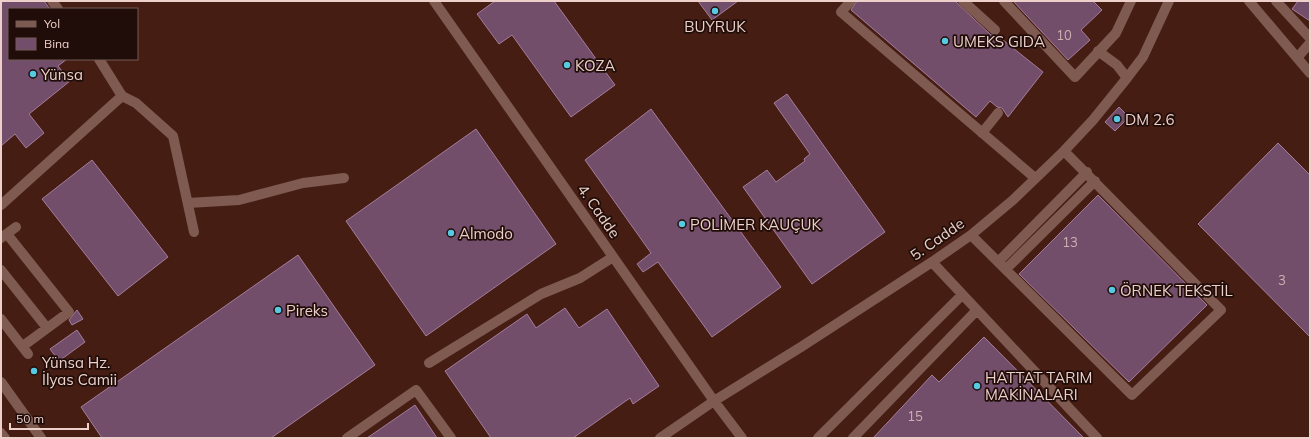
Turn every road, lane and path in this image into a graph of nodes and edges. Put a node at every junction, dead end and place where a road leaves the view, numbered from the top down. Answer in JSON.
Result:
{"nodes":[{"id":1,"x":434,"y":1,"type":"edge"},
{"id":2,"x":851,"y":1,"type":"edge"},
{"id":3,"x":963,"y":1,"type":"edge"},
{"id":4,"x":1004,"y":1,"type":"edge"},
{"id":5,"x":1131,"y":1,"type":"edge"},
{"id":6,"x":1169,"y":1,"type":"edge"},
{"id":7,"x":1249,"y":1,"type":"edge"},
{"id":8,"x":1276,"y":1,"type":"edge"},
{"id":9,"x":995,"y":30,"type":"dead end"},
{"id":10,"x":1310,"y":38,"type":"edge"},
{"id":11,"x":1310,"y":43,"type":"edge"},
{"id":12,"x":1098,"y":51,"type":"junction"},
{"id":13,"x":1297,"y":58,"type":"junction"},
{"id":14,"x":101,"y":60,"type":"edge"},
{"id":15,"x":1310,"y":73,"type":"edge"},
{"id":16,"x":1127,"y":78,"type":"junction"},
{"id":17,"x":122,"y":96,"type":"junction"},
{"id":18,"x":998,"y":113,"type":"dead end"},
{"id":19,"x":982,"y":133,"type":"junction"},
{"id":20,"x":1064,"y":151,"type":"junction"},
{"id":21,"x":1087,"y":172,"type":"junction"},
{"id":22,"x":344,"y":178,"type":"dead end"},
{"id":23,"x":1035,"y":178,"type":"junction"},
{"id":24,"x":1095,"y":181,"type":"junction"},
{"id":25,"x":188,"y":203,"type":"junction"},
{"id":26,"x":1,"y":205,"type":"edge"},
{"id":27,"x":16,"y":227,"type":"dead end"},
{"id":28,"x":194,"y":232,"type":"dead end"},
{"id":29,"x":971,"y":234,"type":"junction"},
{"id":30,"x":4,"y":236,"type":"edge"},
{"id":31,"x":613,"y":257,"type":"junction"},
{"id":32,"x":999,"y":261,"type":"junction"},
{"id":33,"x":932,"y":262,"type":"junction"},
{"id":34,"x":1006,"y":269,"type":"junction"},
{"id":35,"x":1,"y":270,"type":"edge"},
{"id":36,"x":962,"y":295,"type":"junction"},
{"id":37,"x":977,"y":310,"type":"junction"},
{"id":38,"x":1,"y":319,"type":"edge"},
{"id":39,"x":47,"y":328,"type":"junction"},
{"id":40,"x":429,"y":363,"type":"dead end"},
{"id":41,"x":1,"y":382,"type":"edge"},
{"id":42,"x":714,"y":401,"type":"junction"},
{"id":43,"x":1,"y":433,"type":"edge"},
{"id":44,"x":5,"y":438,"type":"edge"},
{"id":45,"x":41,"y":438,"type":"edge"},
{"id":46,"x":347,"y":438,"type":"edge"},
{"id":47,"x":451,"y":438,"type":"edge"},
{"id":48,"x":660,"y":438,"type":"edge"},
{"id":49,"x":742,"y":438,"type":"edge"},
{"id":50,"x":818,"y":438,"type":"edge"},
{"id":51,"x":853,"y":438,"type":"edge"},
{"id":52,"x":1097,"y":438,"type":"edge"}],
"edges":[{"from":1,"to":31,"type":"street","name":"4. Cadde"},
{"from":2,"to":19,"type":"street"},
{"from":3,"to":9,"type":"street"},
{"from":4,"to":12,"type":"street"},
{"from":5,"to":12,"type":"street"},
{"from":6,"to":16,"type":"street","name":"5. Cadde"},
{"from":7,"to":13,"type":"street"},
{"from":8,"to":10,"type":"street"},
{"from":11,"to":13,"type":"street"},
{"from":12,"to":16,"type":"street"},
{"from":13,"to":15,"type":"street"},
{"from":14,"to":17,"type":"street"},
{"from":16,"to":20,"type":"street","name":"5. Cadde"},
{"from":17,"to":25,"type":"street"},
{"from":17,"to":26,"type":"street"},
{"from":18,"to":19,"type":"street"},
{"from":19,"to":23,"type":"street"},
{"from":20,"to":21,"type":"street"},
{"from":20,"to":23,"type":"street","name":"5. Cadde"},
{"from":21,"to":24,"type":"street"},
{"from":21,"to":32,"type":"street"},
{"from":22,"to":25,"type":"street"},
{"from":23,"to":29,"type":"street","name":"5. Cadde"},
{"from":24,"to":34,"type":"street"},
{"from":24,"to":34,"type":"street"},
{"from":25,"to":28,"type":"street"},
{"from":27,"to":30,"type":"street"},
{"from":29,"to":32,"type":"street"},
{"from":29,"to":33,"type":"street","name":"5. Cadde"},
{"from":30,"to":39,"type":"street"},
{"from":31,"to":40,"type":"street"},
{"from":31,"to":42,"type":"street","name":"4. Cadde"},
{"from":32,"to":34,"type":"street"},
{"from":33,"to":36,"type":"street"},
{"from":33,"to":42,"type":"street","name":"5. Cadde"},
{"from":35,"to":39,"type":"street"},
{"from":36,"to":37,"type":"street"},
{"from":36,"to":50,"type":"street"},
{"from":37,"to":51,"type":"street"},
{"from":37,"to":52,"type":"street"},
{"from":38,"to":39,"type":"street"},
{"from":41,"to":45,"type":"street"},
{"from":42,"to":48,"type":"street","name":"5. Cadde"},
{"from":42,"to":49,"type":"street","name":"4. Cadde"},
{"from":43,"to":44,"type":"street"},
{"from":46,"to":47,"type":"street"}]}
